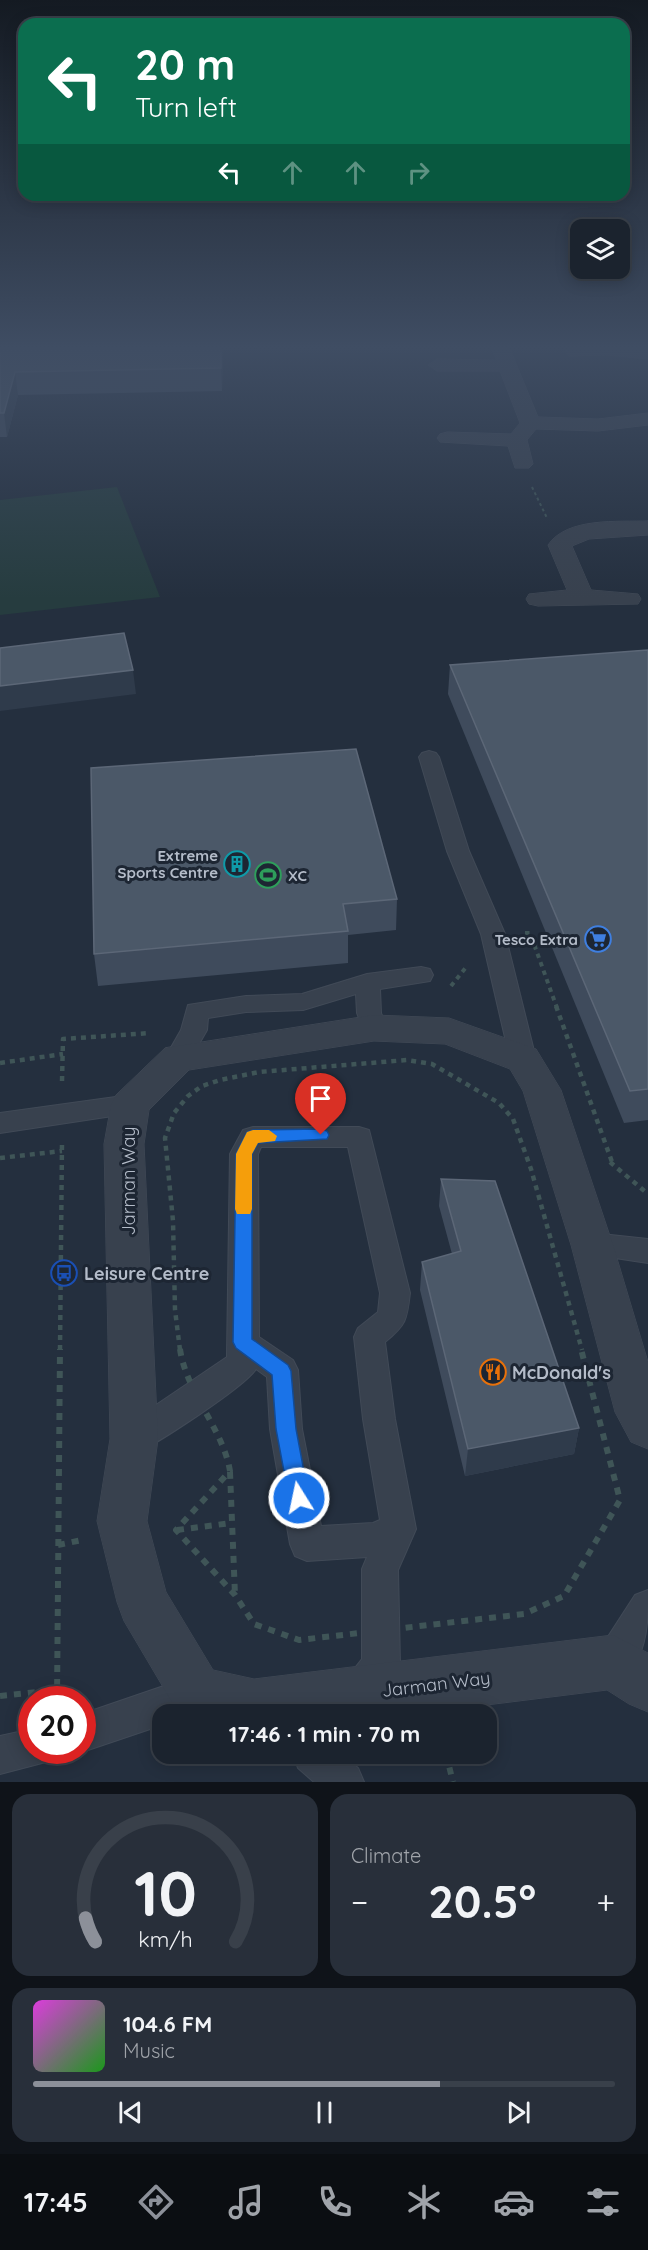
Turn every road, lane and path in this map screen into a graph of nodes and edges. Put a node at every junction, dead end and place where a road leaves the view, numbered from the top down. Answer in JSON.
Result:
{"nodes":[{"id":1,"x":523,"y":432,"type":"edge"},
{"id":2,"x":447,"y":438,"type":"dead end"},
{"id":3,"x":517,"y":440,"type":"junction"},
{"id":4,"x":522,"y":464,"type":"joint"},
{"id":5,"x":648,"y":528,"type":"edge"},
{"id":6,"x":571,"y":537,"type":"junction"},
{"id":7,"x":582,"y":597,"type":"junction"},
{"id":8,"x":629,"y":598,"type":"dead end"},
{"id":9,"x":538,"y":599,"type":"dead end"},
{"id":10,"x":429,"y":757,"type":"dead end"},
{"id":11,"x":421,"y":975,"type":"dead end"},
{"id":12,"x":367,"y":982,"type":"junction"},
{"id":13,"x":374,"y":1028,"type":"junction"},
{"id":14,"x":63,"y":1054,"type":"dead end"},
{"id":15,"x":178,"y":1058,"type":"junction"},
{"id":16,"x":523,"y":1059,"type":"junction"},
{"id":17,"x":0,"y":1063,"type":"edge"},
{"id":18,"x":130,"y":1105,"type":"junction"},
{"id":19,"x":0,"y":1123,"type":"edge"},
{"id":20,"x":63,"y":1133,"type":"dead end"},
{"id":21,"x":62,"y":1151,"type":"junction"},
{"id":22,"x":0,"y":1158,"type":"edge"},
{"id":23,"x":592,"y":1245,"type":"junction"},
{"id":24,"x":648,"y":1251,"type":"edge"},
{"id":25,"x":242,"y":1342,"type":"junction"},
{"id":26,"x":648,"y":1426,"type":"edge"},
{"id":27,"x":134,"y":1439,"type":"junction"},
{"id":28,"x":230,"y":1471,"type":"dead end"},
{"id":29,"x":231,"y":1523,"type":"junction"},
{"id":30,"x":399,"y":1529,"type":"junction"},
{"id":31,"x":176,"y":1530,"type":"dead end"},
{"id":32,"x":235,"y":1595,"type":"dead end"},
{"id":33,"x":648,"y":1608,"type":"edge"},
{"id":34,"x":631,"y":1673,"type":"edge"},
{"id":35,"x":57,"y":1686,"type":"edge"},
{"id":36,"x":18,"y":1694,"type":"edge"},
{"id":37,"x":196,"y":1694,"type":"junction"},
{"id":38,"x":356,"y":1694,"type":"junction"},
{"id":39,"x":0,"y":1696,"type":"edge"},
{"id":40,"x":232,"y":1704,"type":"edge"},
{"id":41,"x":298,"y":1704,"type":"edge"},
{"id":42,"x":96,"y":1728,"type":"edge"},
{"id":43,"x":18,"y":1751,"type":"edge"},
{"id":44,"x":0,"y":1755,"type":"edge"},
{"id":45,"x":324,"y":1764,"type":"edge"},
{"id":46,"x":448,"y":1764,"type":"edge"},
{"id":47,"x":345,"y":1782,"type":"edge"},
{"id":48,"x":453,"y":1782,"type":"edge"}],
"edges":[{"from":1,"to":3,"type":"street"},
{"from":2,"to":3,"type":"street"},
{"from":3,"to":4,"type":"street"},
{"from":4,"to":6,"type":"path"},
{"from":5,"to":6,"type":"street"},
{"from":6,"to":7,"type":"street"},
{"from":7,"to":8,"type":"street"},
{"from":7,"to":9,"type":"street"},
{"from":10,"to":16,"type":"lane"},
{"from":11,"to":12,"type":"lane"},
{"from":12,"to":13,"type":"lane"},
{"from":12,"to":15,"type":"lane"},
{"from":13,"to":15,"type":"street"},
{"from":13,"to":16,"type":"street"},
{"from":14,"to":17,"type":"path"},
{"from":15,"to":18,"type":"street","name":"Jarman Way"},
{"from":16,"to":23,"type":"street"},
{"from":18,"to":19,"type":"lane"},
{"from":18,"to":27,"type":"street","name":"Jarman Way"},
{"from":20,"to":21,"type":"path"},
{"from":21,"to":22,"type":"path"},
{"from":21,"to":35,"type":"path"},
{"from":23,"to":24,"type":"lane"},
{"from":23,"to":26,"type":"street"},
{"from":25,"to":27,"type":"lane"},
{"from":25,"to":30,"type":"lane"},
{"from":25,"to":30,"type":"lane"},
{"from":27,"to":37,"type":"street","name":"Jarman Way"},
{"from":28,"to":29,"type":"path"},
{"from":29,"to":31,"type":"path"},
{"from":29,"to":32,"type":"path"},
{"from":30,"to":38,"type":"lane"},
{"from":33,"to":34,"type":"lane"},
{"from":34,"to":38,"type":"street","name":"Jarman Way"},
{"from":36,"to":39,"type":"path"},
{"from":37,"to":40,"type":"street","name":"Jarman Way"},
{"from":37,"to":42,"type":"lane"},
{"from":38,"to":41,"type":"street","name":"Jarman Way"},
{"from":43,"to":44,"type":"lane"},
{"from":45,"to":47,"type":"lane"},
{"from":46,"to":48,"type":"path"}]}
